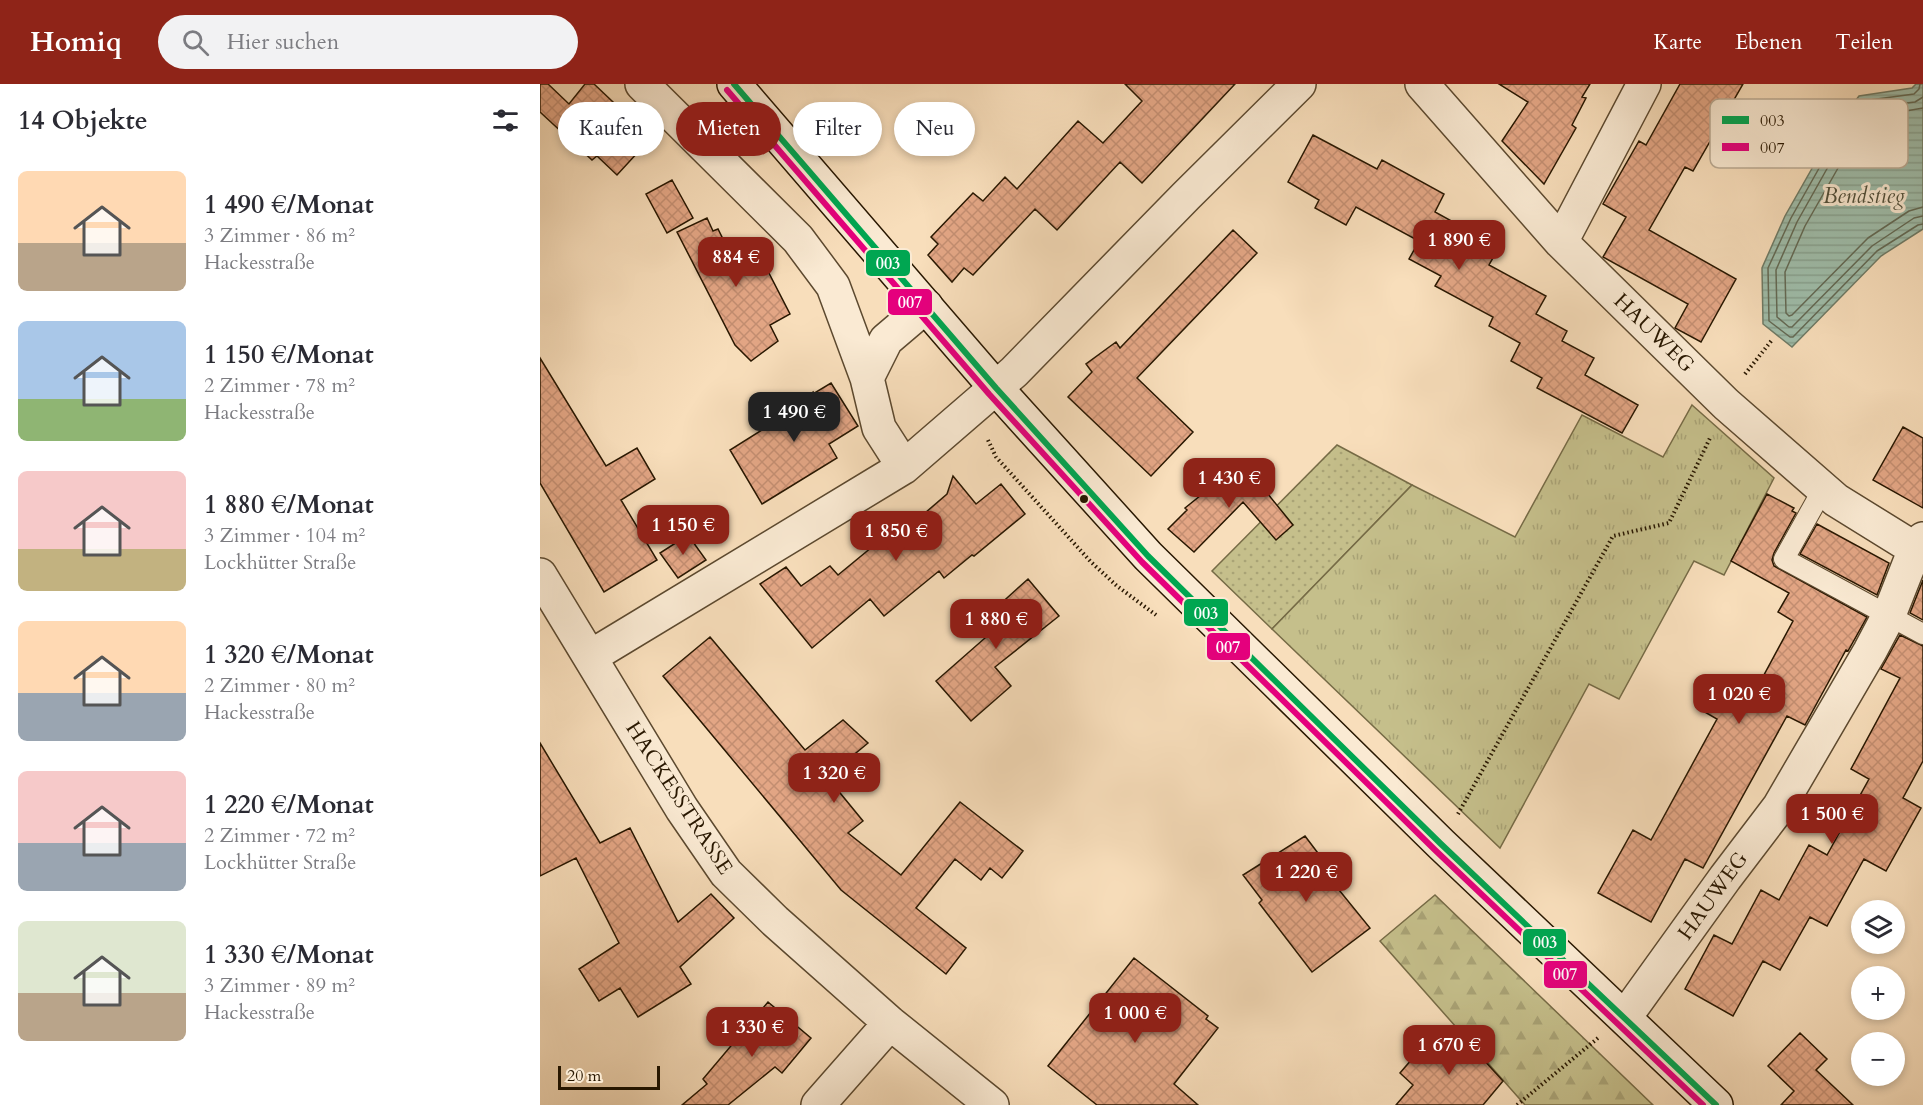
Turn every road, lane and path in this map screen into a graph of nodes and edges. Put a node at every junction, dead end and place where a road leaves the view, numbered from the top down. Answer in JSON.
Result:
{"nodes":[{"id":1,"x":642,"y":84,"type":"edge"},
{"id":2,"x":734,"y":84,"type":"edge"},
{"id":3,"x":1299,"y":84,"type":"edge"},
{"id":4,"x":1422,"y":84,"type":"edge"},
{"id":5,"x":1644,"y":84,"type":"edge"},
{"id":6,"x":1561,"y":242,"type":"junction"},
{"id":7,"x":926,"y":306,"type":"junction"},
{"id":8,"x":1772,"y":340,"type":"dead end"},
{"id":9,"x":867,"y":378,"type":"junction"},
{"id":10,"x":996,"y":388,"type":"junction"},
{"id":11,"x":1726,"y":404,"type":"junction"},
{"id":12,"x":904,"y":466,"type":"junction"},
{"id":13,"x":1823,"y":489,"type":"junction"},
{"id":14,"x":1920,"y":547,"type":"edge"},
{"id":15,"x":540,"y":575,"type":"edge"},
{"id":16,"x":1889,"y":615,"type":"junction"},
{"id":17,"x":1923,"y":634,"type":"edge"},
{"id":18,"x":590,"y":657,"type":"junction"},
{"id":19,"x":1442,"y":844,"type":"junction"},
{"id":20,"x":1624,"y":1017,"type":"junction"},
{"id":21,"x":890,"y":1023,"type":"junction"},
{"id":22,"x":818,"y":1105,"type":"edge"},
{"id":23,"x":992,"y":1105,"type":"edge"},
{"id":24,"x":1517,"y":1105,"type":"edge"},
{"id":25,"x":1716,"y":1105,"type":"edge"}],
"edges":[{"from":1,"to":9,"type":"street"},
{"from":2,"to":7,"type":"street"},
{"from":3,"to":10,"type":"street"},
{"from":4,"to":6,"type":"street","name":"HAUWEG"},
{"from":5,"to":6,"type":"street"},
{"from":6,"to":11,"type":"street","name":"HAUWEG"},
{"from":7,"to":9,"type":"street"},
{"from":7,"to":10,"type":"street"},
{"from":8,"to":11,"type":"path"},
{"from":9,"to":12,"type":"street"},
{"from":10,"to":12,"type":"street"},
{"from":10,"to":19,"type":"street"},
{"from":11,"to":13,"type":"street","name":"HAUWEG"},
{"from":11,"to":19,"type":"path"},
{"from":12,"to":18,"type":"street"},
{"from":13,"to":14,"type":"street","name":"HAUWEG"},
{"from":13,"to":16,"type":"lane"},
{"from":14,"to":16,"type":"street","name":"HAUWEG"},
{"from":15,"to":18,"type":"street","name":"HACKESSTRASSE"},
{"from":16,"to":17,"type":"lane"},
{"from":16,"to":20,"type":"street","name":"HAUWEG"},
{"from":18,"to":21,"type":"street","name":"HACKESSTRASSE"},
{"from":19,"to":20,"type":"street"},
{"from":20,"to":24,"type":"path"},
{"from":20,"to":25,"type":"street"},
{"from":21,"to":22,"type":"street"},
{"from":21,"to":23,"type":"street","name":"HACKESSTRASSE"}]}
